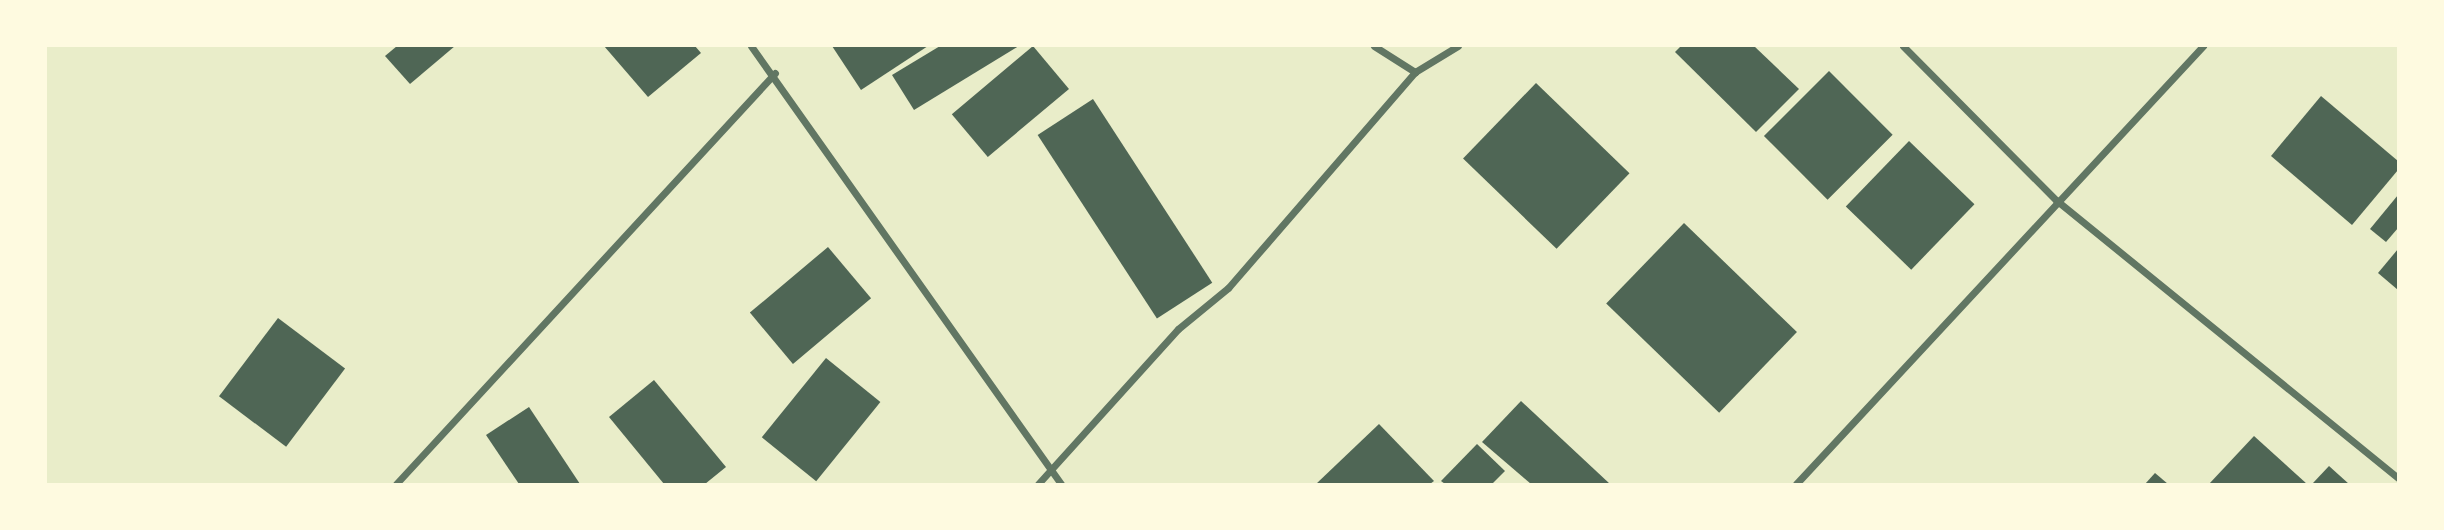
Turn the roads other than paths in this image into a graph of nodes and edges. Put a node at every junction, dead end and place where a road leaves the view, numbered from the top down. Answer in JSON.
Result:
{"nodes":[{"id":1,"x":751,"y":46,"type":"edge"},
{"id":2,"x":1374,"y":46,"type":"edge"},
{"id":3,"x":1458,"y":46,"type":"edge"},
{"id":4,"x":1903,"y":46,"type":"edge"},
{"id":5,"x":2203,"y":46,"type":"edge"},
{"id":6,"x":1415,"y":72,"type":"junction"},
{"id":7,"x":775,"y":73,"type":"junction"},
{"id":8,"x":2056,"y":200,"type":"junction"},
{"id":9,"x":1050,"y":470,"type":"junction"},
{"id":10,"x":2399,"y":478,"type":"edge"},
{"id":11,"x":396,"y":485,"type":"edge"},
{"id":12,"x":1038,"y":485,"type":"edge"},
{"id":13,"x":1061,"y":485,"type":"edge"},
{"id":14,"x":1796,"y":485,"type":"edge"}],
"edges":[{"from":1,"to":7,"type":"street"},
{"from":2,"to":6,"type":"street"},
{"from":3,"to":6,"type":"street"},
{"from":4,"to":8,"type":"street"},
{"from":5,"to":8,"type":"street"},
{"from":6,"to":9,"type":"street"},
{"from":7,"to":9,"type":"street"},
{"from":7,"to":11,"type":"street"},
{"from":8,"to":10,"type":"street"},
{"from":8,"to":14,"type":"street"},
{"from":9,"to":12,"type":"street"},
{"from":9,"to":13,"type":"street"}]}
